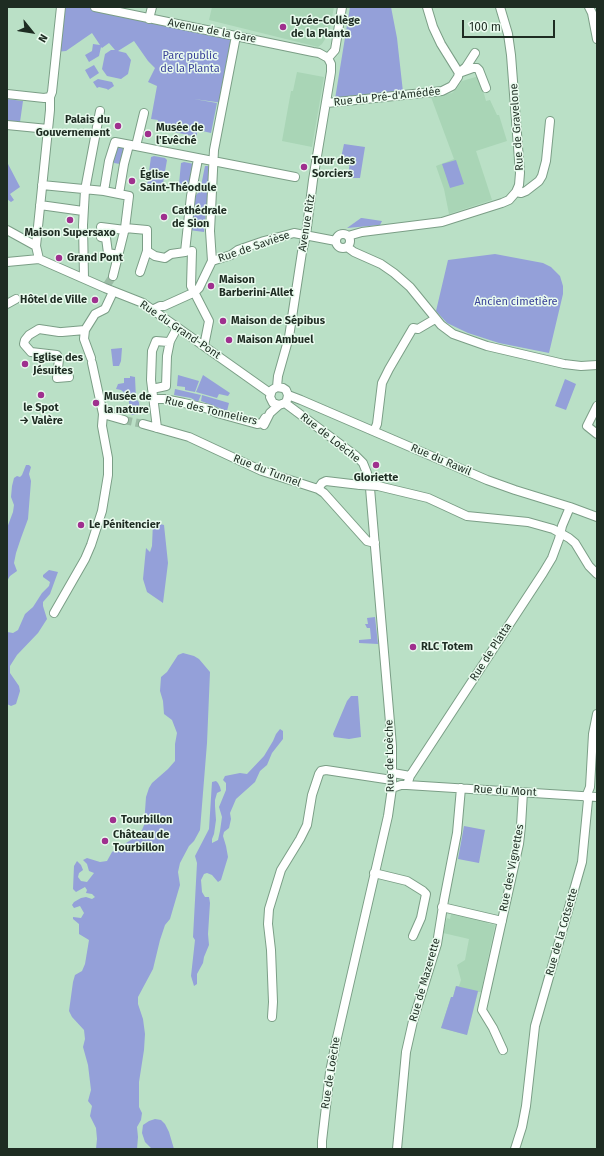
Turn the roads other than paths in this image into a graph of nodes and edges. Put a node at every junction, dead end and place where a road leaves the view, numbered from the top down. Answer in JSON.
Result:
{"nodes":[{"id":1,"x":61,"y":7,"type":"edge"},
{"id":2,"x":95,"y":7,"type":"edge"},
{"id":3,"x":152,"y":7,"type":"edge"},
{"id":4,"x":342,"y":7,"type":"edge"},
{"id":5,"x":427,"y":7,"type":"edge"},
{"id":6,"x":500,"y":7,"type":"edge"},
{"id":7,"x":589,"y":7,"type":"edge"},
{"id":8,"x":149,"y":19,"type":"junction"},
{"id":9,"x":236,"y":36,"type":"junction"},
{"id":10,"x":597,"y":39,"type":"edge"},
{"id":11,"x":475,"y":53,"type":"dead end"},
{"id":12,"x":328,"y":58,"type":"junction"},
{"id":13,"x":459,"y":73,"type":"junction"},
{"id":14,"x":486,"y":88,"type":"dead end"},
{"id":15,"x":7,"y":94,"type":"edge"},
{"id":16,"x":52,"y":100,"type":"junction"},
{"id":17,"x":327,"y":102,"type":"junction"},
{"id":18,"x":100,"y":111,"type":"dead end"},
{"id":19,"x":144,"y":113,"type":"dead end"},
{"id":20,"x":550,"y":121,"type":"dead end"},
{"id":21,"x":7,"y":125,"type":"edge"},
{"id":22,"x":48,"y":129,"type":"junction"},
{"id":23,"x":132,"y":145,"type":"junction"},
{"id":24,"x":198,"y":159,"type":"junction"},
{"id":25,"x":214,"y":162,"type":"junction"},
{"id":26,"x":295,"y":177,"type":"dead end"},
{"id":27,"x":42,"y":185,"type":"junction"},
{"id":28,"x":85,"y":190,"type":"junction"},
{"id":29,"x":104,"y":191,"type":"junction"},
{"id":30,"x":516,"y":192,"type":"junction"},
{"id":31,"x":119,"y":194,"type":"junction"},
{"id":32,"x":40,"y":205,"type":"junction"},
{"id":33,"x":83,"y":211,"type":"junction"},
{"id":34,"x":101,"y":227,"type":"dead end"},
{"id":35,"x":125,"y":229,"type":"junction"},
{"id":36,"x":7,"y":230,"type":"edge"},
{"id":37,"x":306,"y":235,"type":"junction"},
{"id":38,"x":348,"y":236,"type":"junction"},
{"id":39,"x":102,"y":237,"type":"dead end"},
{"id":40,"x":336,"y":241,"type":"junction"},
{"id":41,"x":36,"y":246,"type":"junction"},
{"id":42,"x":347,"y":247,"type":"junction"},
{"id":43,"x":147,"y":251,"type":"junction"},
{"id":44,"x":188,"y":251,"type":"junction"},
{"id":45,"x":119,"y":255,"type":"junction"},
{"id":46,"x":40,"y":259,"type":"junction"},
{"id":47,"x":212,"y":261,"type":"junction"},
{"id":48,"x":7,"y":262,"type":"edge"},
{"id":49,"x":140,"y":272,"type":"dead end"},
{"id":50,"x":113,"y":276,"type":"tunnel mouth"},
{"id":51,"x":84,"y":278,"type":"junction"},
{"id":52,"x":113,"y":292,"type":"junction"},
{"id":53,"x":195,"y":292,"type":"junction"},
{"id":54,"x":16,"y":298,"type":"dead end"},
{"id":55,"x":7,"y":304,"type":"edge"},
{"id":56,"x":152,"y":310,"type":"junction"},
{"id":57,"x":435,"y":319,"type":"junction"},
{"id":58,"x":177,"y":328,"type":"junction"},
{"id":59,"x":84,"y":330,"type":"junction"},
{"id":60,"x":170,"y":341,"type":"junction"},
{"id":61,"x":204,"y":346,"type":"junction"},
{"id":62,"x":597,"y":365,"type":"edge"},
{"id":63,"x":69,"y":377,"type":"dead end"},
{"id":64,"x":277,"y":387,"type":"junction"},
{"id":65,"x":152,"y":389,"type":"junction"},
{"id":66,"x":270,"y":396,"type":"junction"},
{"id":67,"x":154,"y":399,"type":"junction"},
{"id":68,"x":284,"y":401,"type":"junction"},
{"id":69,"x":597,"y":406,"type":"edge"},
{"id":70,"x":103,"y":414,"type":"junction"},
{"id":71,"x":265,"y":418,"type":"junction"},
{"id":72,"x":124,"y":420,"type":"tunnel mouth"},
{"id":73,"x":143,"y":424,"type":"tunnel mouth"},
{"id":74,"x":157,"y":428,"type":"junction"},
{"id":75,"x":374,"y":431,"type":"junction"},
{"id":76,"x":597,"y":434,"type":"edge"},
{"id":77,"x":320,"y":486,"type":"junction"},
{"id":78,"x":570,"y":507,"type":"junction"},
{"id":79,"x":597,"y":517,"type":"edge"},
{"id":80,"x":561,"y":533,"type":"junction"},
{"id":81,"x":375,"y":543,"type":"junction"},
{"id":82,"x":597,"y":574,"type":"edge"},
{"id":83,"x":54,"y":613,"type":"dead end"},
{"id":84,"x":597,"y":714,"type":"edge"},
{"id":85,"x":410,"y":776,"type":"junction"},
{"id":86,"x":392,"y":780,"type":"junction"},
{"id":87,"x":407,"y":785,"type":"junction"},
{"id":88,"x":424,"y":786,"type":"junction"},
{"id":89,"x":461,"y":788,"type":"junction"},
{"id":90,"x":523,"y":792,"type":"junction"},
{"id":91,"x":586,"y":797,"type":"junction"},
{"id":92,"x":597,"y":797,"type":"edge"},
{"id":93,"x":374,"y":873,"type":"junction"},
{"id":94,"x":442,"y":907,"type":"junction"},
{"id":95,"x":502,"y":920,"type":"junction"},
{"id":96,"x":413,"y":936,"type":"dead end"},
{"id":97,"x":272,"y":1018,"type":"dead end"},
{"id":98,"x":502,"y":1050,"type":"dead end"},
{"id":99,"x":321,"y":1147,"type":"edge"},
{"id":100,"x":397,"y":1149,"type":"edge"},
{"id":101,"x":515,"y":1149,"type":"edge"}],
"edges":[{"from":1,"to":16,"type":"street"},
{"from":2,"to":8,"type":"street","name":"Avenue de la Gare"},
{"from":3,"to":8,"type":"street"},
{"from":4,"to":12,"type":"street"},
{"from":5,"to":13,"type":"street"},
{"from":6,"to":30,"type":"street","name":"Rue de Gravelone"},
{"from":7,"to":10,"type":"street"},
{"from":8,"to":9,"type":"street","name":"Avenue de la Gare"},
{"from":9,"to":12,"type":"street","name":"Avenue de la Gare"},
{"from":9,"to":25,"type":"street"},
{"from":11,"to":13,"type":"street","name":"Rue du Pré-d'Amédée"},
{"from":12,"to":17,"type":"street","name":"Avenue Ritz"},
{"from":13,"to":14,"type":"street"},
{"from":13,"to":17,"type":"street","name":"Rue du Pré-d'Amédée"},
{"from":15,"to":16,"type":"street"},
{"from":16,"to":22,"type":"street"},
{"from":17,"to":37,"type":"street","name":"Avenue Ritz"},
{"from":18,"to":28,"type":"street"},
{"from":19,"to":23,"type":"street"},
{"from":20,"to":30,"type":"street"},
{"from":21,"to":22,"type":"street"},
{"from":22,"to":27,"type":"street"},
{"from":23,"to":24,"type":"street"},
{"from":23,"to":29,"type":"street"},
{"from":23,"to":31,"type":"street"},
{"from":24,"to":25,"type":"street"},
{"from":24,"to":44,"type":"street"},
{"from":25,"to":26,"type":"street"},
{"from":25,"to":47,"type":"street"},
{"from":27,"to":28,"type":"street"},
{"from":27,"to":32,"type":"street"},
{"from":28,"to":29,"type":"street"},
{"from":28,"to":33,"type":"street"},
{"from":29,"to":31,"type":"street"},
{"from":30,"to":38,"type":"street"},
{"from":31,"to":35,"type":"street"},
{"from":32,"to":33,"type":"street"},
{"from":32,"to":41,"type":"street"},
{"from":33,"to":51,"type":"street"},
{"from":34,"to":35,"type":"street"},
{"from":35,"to":43,"type":"street"},
{"from":35,"to":45,"type":"street"},
{"from":36,"to":41,"type":"street"},
{"from":37,"to":40,"type":"street","name":"Rue de Savièse"},
{"from":37,"to":47,"type":"street","name":"Rue de Savièse"},
{"from":37,"to":64,"type":"street","name":"Avenue Ritz"},
{"from":38,"to":40,"type":"street"},
{"from":38,"to":42,"type":"street"},
{"from":39,"to":45,"type":"street"},
{"from":40,"to":42,"type":"street"},
{"from":41,"to":46,"type":"street"},
{"from":42,"to":57,"type":"street"},
{"from":43,"to":44,"type":"street"},
{"from":43,"to":49,"type":"street"},
{"from":44,"to":53,"type":"street"},
{"from":45,"to":50,"type":"street"},
{"from":46,"to":48,"type":"street"},
{"from":46,"to":51,"type":"street","name":"Rue du Grand-Pont"},
{"from":47,"to":53,"type":"street","name":"Rue de Savièse"},
{"from":51,"to":52,"type":"street","name":"Rue du Grand-Pont"},
{"from":52,"to":56,"type":"street","name":"Rue du Grand-Pont"},
{"from":52,"to":59,"type":"street"},
{"from":53,"to":56,"type":"street"},
{"from":53,"to":61,"type":"street"},
{"from":54,"to":55,"type":"street"},
{"from":56,"to":58,"type":"street","name":"Rue du Grand-Pont"},
{"from":57,"to":62,"type":"street"},
{"from":57,"to":75,"type":"street"},
{"from":58,"to":60,"type":"street"},
{"from":58,"to":61,"type":"street","name":"Rue du Grand-Pont"},
{"from":59,"to":63,"type":"street"},
{"from":59,"to":70,"type":"street"},
{"from":60,"to":65,"type":"street"},
{"from":60,"to":65,"type":"street"},
{"from":61,"to":66,"type":"street","name":"Rue du Grand-Pont"},
{"from":64,"to":66,"type":"street"},
{"from":64,"to":68,"type":"street"},
{"from":65,"to":67,"type":"street"},
{"from":66,"to":68,"type":"street"},
{"from":66,"to":71,"type":"street","name":"Rue des Tonneliers"},
{"from":67,"to":71,"type":"street","name":"Rue des Tonneliers"},
{"from":67,"to":74,"type":"street"},
{"from":68,"to":71,"type":"street","name":"Rue des Tonneliers"},
{"from":68,"to":75,"type":"street","name":"Rue du Rawil"},
{"from":68,"to":81,"type":"street","name":"Rue de Loèche"},
{"from":69,"to":76,"type":"street"},
{"from":70,"to":72,"type":"street"},
{"from":70,"to":83,"type":"street"},
{"from":73,"to":74,"type":"street","name":"Rue du Tunnel"},
{"from":74,"to":77,"type":"street","name":"Rue du Tunnel"},
{"from":75,"to":78,"type":"street","name":"Rue du Rawil"},
{"from":77,"to":80,"type":"street","bridge":true},
{"from":77,"to":81,"type":"street","name":"Rue du Tunnel"},
{"from":78,"to":79,"type":"street","name":"Rue du Rawil"},
{"from":78,"to":80,"type":"street","name":"Rue de Platta"},
{"from":80,"to":82,"type":"street"},
{"from":80,"to":85,"type":"street","name":"Rue de Platta"},
{"from":81,"to":86,"type":"street","name":"Rue de Loèche"},
{"from":84,"to":91,"type":"street","name":"Rue de la Cotsette"},
{"from":85,"to":86,"type":"street"},
{"from":85,"to":87,"type":"street","name":"Rue de Platta"},
{"from":85,"to":88,"type":"street"},
{"from":86,"to":87,"type":"street","name":"Rue du Mont"},
{"from":86,"to":93,"type":"street","name":"Rue de Loèche"},
{"from":86,"to":97,"type":"street"},
{"from":87,"to":88,"type":"street","name":"Rue du Mont"},
{"from":88,"to":89,"type":"street","name":"Rue du Mont"},
{"from":89,"to":90,"type":"street","name":"Rue du Mont"},
{"from":89,"to":94,"type":"street","name":"Rue de Mazerette"},
{"from":90,"to":91,"type":"street","name":"Rue du Mont"},
{"from":90,"to":95,"type":"street","name":"Rue des Vignettes"},
{"from":91,"to":92,"type":"street","name":"Rue du Mont"},
{"from":91,"to":101,"type":"street","name":"Rue de la Cotsette"},
{"from":93,"to":96,"type":"street"},
{"from":93,"to":99,"type":"street","name":"Rue de Loèche"},
{"from":94,"to":95,"type":"street"},
{"from":94,"to":100,"type":"street","name":"Rue de Mazerette"},
{"from":95,"to":98,"type":"street","name":"Rue des Vignettes"}]}
